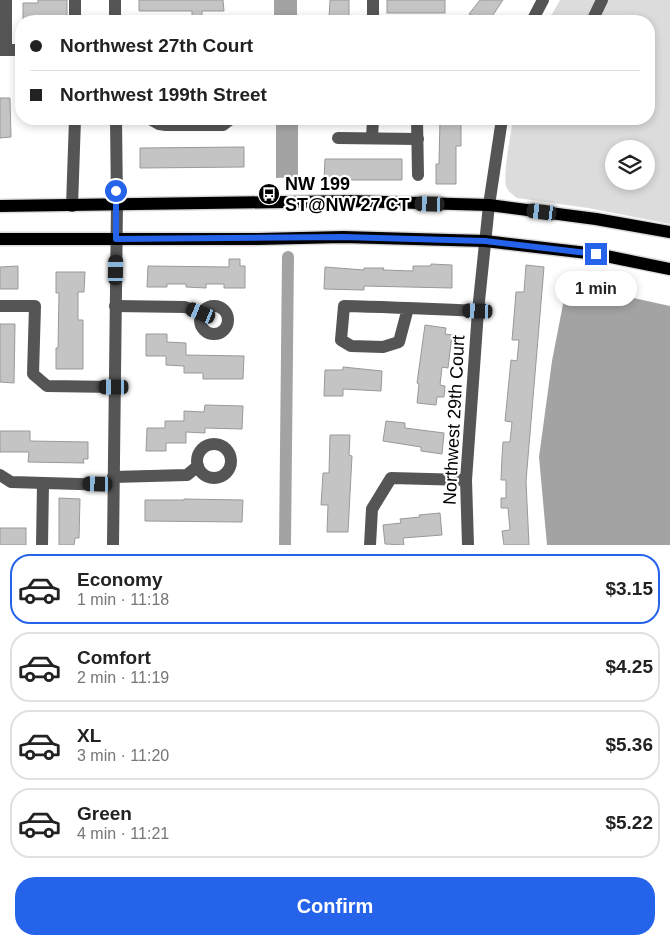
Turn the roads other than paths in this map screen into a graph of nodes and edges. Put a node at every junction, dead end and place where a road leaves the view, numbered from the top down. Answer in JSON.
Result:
{"nodes":[{"id":1,"x":6,"y":0,"type":"edge"},
{"id":2,"x":75,"y":0,"type":"edge"},
{"id":3,"x":115,"y":0,"type":"edge"},
{"id":4,"x":373,"y":0,"type":"edge"},
{"id":5,"x":543,"y":0,"type":"edge"},
{"id":6,"x":602,"y":0,"type":"edge"},
{"id":7,"x":75,"y":15,"type":"edge"},
{"id":8,"x":115,"y":15,"type":"edge"},
{"id":9,"x":373,"y":15,"type":"edge"},
{"id":10,"x":535,"y":15,"type":"edge"},
{"id":11,"x":595,"y":15,"type":"edge"},
{"id":12,"x":3,"y":24,"type":"edge"},
{"id":13,"x":3,"y":50,"type":"edge"},
{"id":14,"x":76,"y":125,"type":"edge"},
{"id":15,"x":116,"y":125,"type":"edge"},
{"id":16,"x":166,"y":125,"type":"edge"},
{"id":17,"x":223,"y":125,"type":"edge"},
{"id":18,"x":373,"y":125,"type":"edge"},
{"id":19,"x":418,"y":125,"type":"edge"},
{"id":20,"x":501,"y":125,"type":"edge"},
{"id":21,"x":338,"y":138,"type":"dead end"},
{"id":22,"x":372,"y":138,"type":"junction"},
{"id":23,"x":418,"y":139,"type":"junction"},
{"id":24,"x":418,"y":175,"type":"dead end"},
{"id":25,"x":117,"y":204,"type":"junction"},
{"id":26,"x":489,"y":205,"type":"junction"},
{"id":27,"x":0,"y":206,"type":"edge"},
{"id":28,"x":72,"y":206,"type":"junction"},
{"id":29,"x":670,"y":232,"type":"edge"},
{"id":30,"x":0,"y":239,"type":"edge"},
{"id":31,"x":116,"y":239,"type":"junction"},
{"id":32,"x":485,"y":241,"type":"junction"},
{"id":33,"x":670,"y":269,"type":"edge"},
{"id":34,"x":0,"y":306,"type":"edge"},
{"id":35,"x":115,"y":306,"type":"junction"},
{"id":36,"x":408,"y":308,"type":"junction"},
{"id":37,"x":478,"y":311,"type":"junction"},
{"id":38,"x":201,"y":313,"type":"dead end"},
{"id":39,"x":114,"y":387,"type":"junction"},
{"id":40,"x":198,"y":466,"type":"dead end"},
{"id":41,"x":0,"y":475,"type":"edge"},
{"id":42,"x":466,"y":480,"type":"junction"},
{"id":43,"x":113,"y":481,"type":"junction"},
{"id":44,"x":43,"y":483,"type":"junction"},
{"id":45,"x":42,"y":545,"type":"edge"},
{"id":46,"x":113,"y":545,"type":"edge"},
{"id":47,"x":370,"y":545,"type":"edge"},
{"id":48,"x":468,"y":545,"type":"edge"}],
"edges":[{"from":1,"to":12,"type":"street"},
{"from":2,"to":7,"type":"street"},
{"from":3,"to":8,"type":"street"},
{"from":4,"to":9,"type":"street"},
{"from":5,"to":10,"type":"street"},
{"from":6,"to":11,"type":"street"},
{"from":12,"to":13,"type":"street"},
{"from":14,"to":28,"type":"street"},
{"from":15,"to":25,"type":"street"},
{"from":16,"to":17,"type":"street"},
{"from":18,"to":22,"type":"street"},
{"from":19,"to":23,"type":"street"},
{"from":20,"to":26,"type":"street","name":"Northwest 29th Court"},
{"from":21,"to":22,"type":"street"},
{"from":22,"to":23,"type":"street"},
{"from":23,"to":24,"type":"street"},
{"from":25,"to":26,"type":"main road"},
{"from":25,"to":28,"type":"main road"},
{"from":25,"to":31,"type":"street"},
{"from":26,"to":29,"type":"main road"},
{"from":26,"to":32,"type":"street","name":"Northwest 29th Court"},
{"from":27,"to":28,"type":"main road"},
{"from":30,"to":31,"type":"main road"},
{"from":31,"to":32,"type":"main road"},
{"from":31,"to":35,"type":"street"},
{"from":32,"to":33,"type":"main road"},
{"from":32,"to":37,"type":"street","name":"Northwest 29th Court"},
{"from":34,"to":39,"type":"street"},
{"from":35,"to":38,"type":"street"},
{"from":35,"to":39,"type":"street"},
{"from":36,"to":36,"type":"street"},
{"from":36,"to":37,"type":"street"},
{"from":37,"to":42,"type":"street","name":"Northwest 29th Court"},
{"from":39,"to":43,"type":"street"},
{"from":40,"to":43,"type":"street"},
{"from":41,"to":44,"type":"street"},
{"from":42,"to":47,"type":"street"},
{"from":42,"to":48,"type":"street","name":"Northwest 29th Court"},
{"from":43,"to":44,"type":"street"},
{"from":43,"to":46,"type":"street"},
{"from":44,"to":45,"type":"street"}]}
